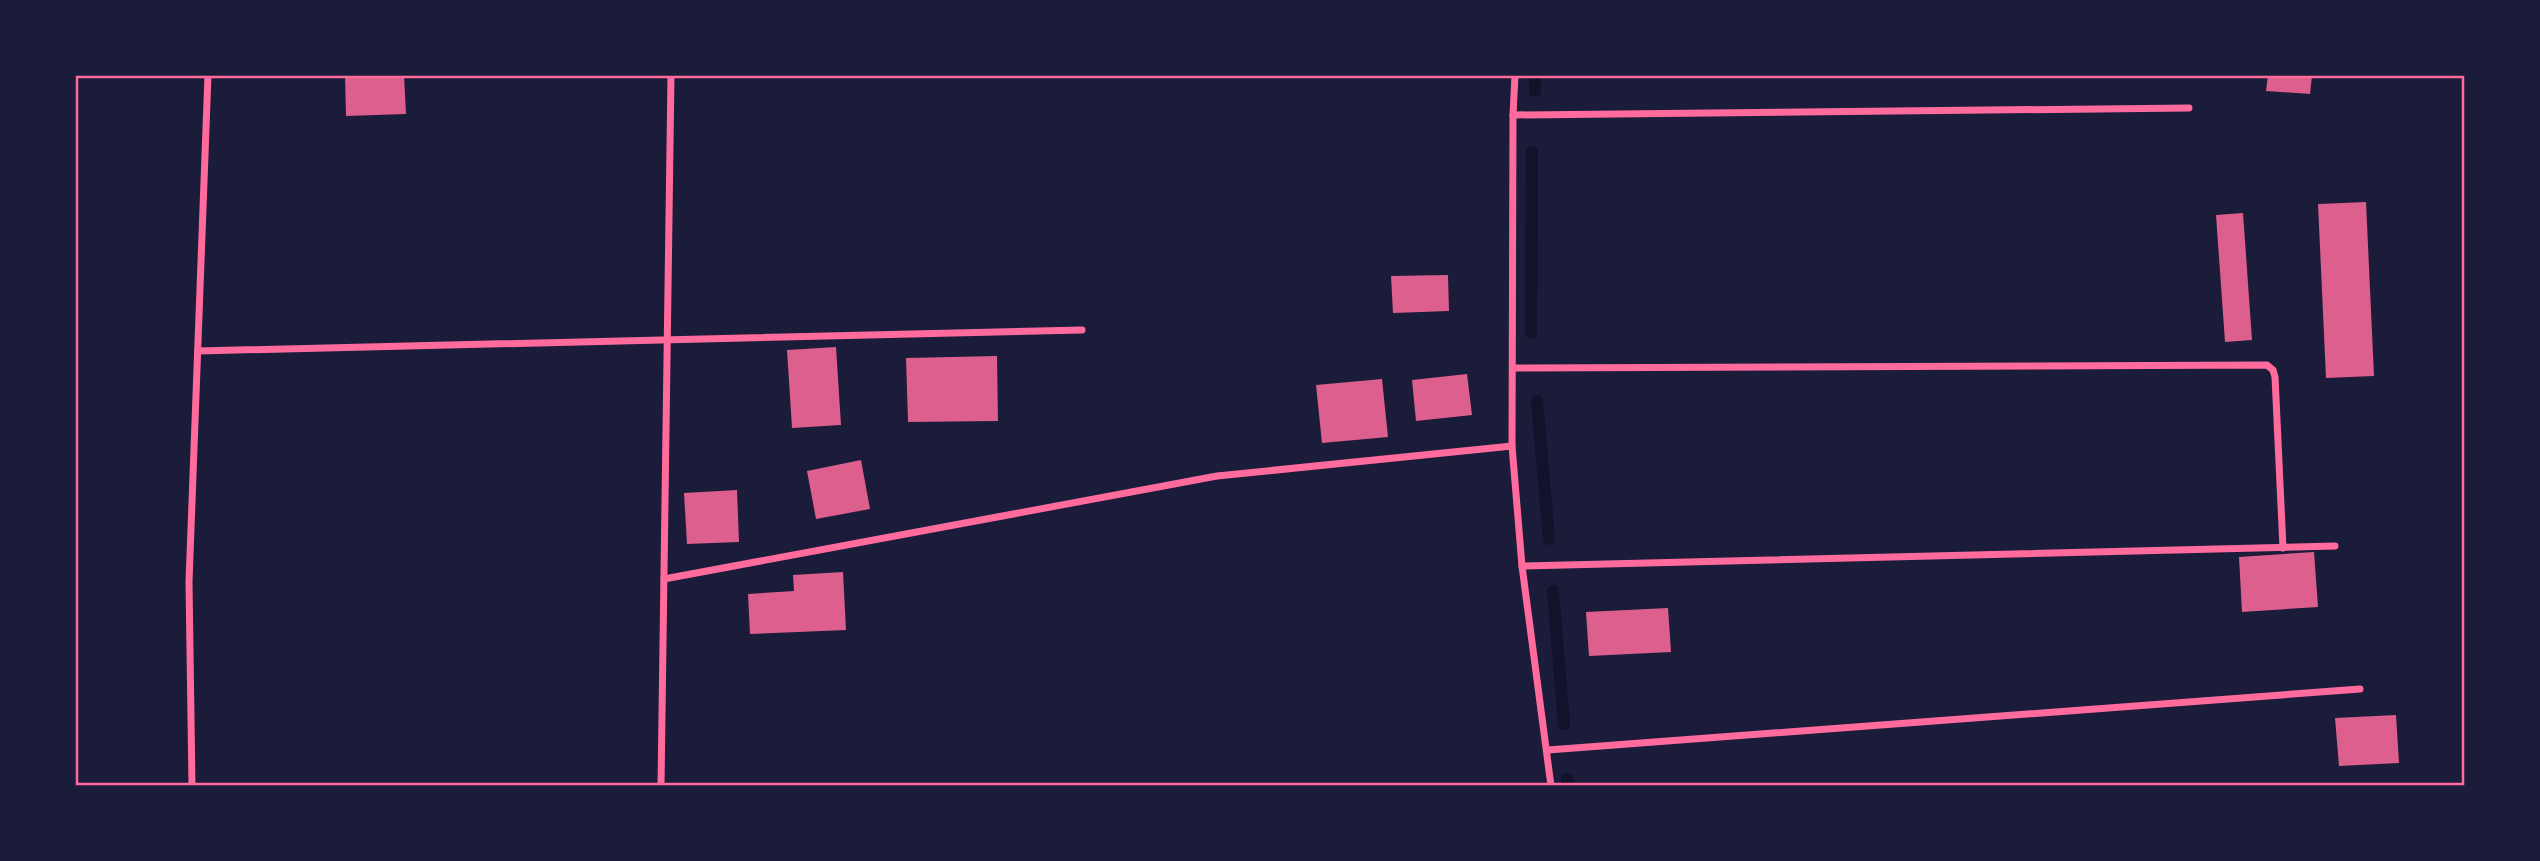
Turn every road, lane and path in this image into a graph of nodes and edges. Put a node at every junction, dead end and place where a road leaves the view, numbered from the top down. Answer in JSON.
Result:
{"nodes":[{"id":1,"x":208,"y":75,"type":"edge"},
{"id":2,"x":671,"y":75,"type":"edge"},
{"id":3,"x":1515,"y":75,"type":"edge"},
{"id":4,"x":2189,"y":108,"type":"dead end"},
{"id":5,"x":1513,"y":115,"type":"junction"},
{"id":6,"x":1082,"y":330,"type":"dead end"},
{"id":7,"x":667,"y":339,"type":"junction"},
{"id":8,"x":198,"y":351,"type":"junction"},
{"id":9,"x":1514,"y":368,"type":"junction"},
{"id":10,"x":1512,"y":446,"type":"junction"},
{"id":11,"x":2335,"y":546,"type":"dead end"},
{"id":12,"x":2283,"y":548,"type":"junction"},
{"id":13,"x":1522,"y":566,"type":"junction"},
{"id":14,"x":664,"y":579,"type":"junction"},
{"id":15,"x":2360,"y":689,"type":"dead end"},
{"id":16,"x":1548,"y":750,"type":"junction"},
{"id":17,"x":192,"y":786,"type":"edge"},
{"id":18,"x":661,"y":786,"type":"edge"},
{"id":19,"x":1551,"y":786,"type":"edge"}],
"edges":[{"from":1,"to":8,"type":"street"},
{"from":2,"to":7,"type":"street"},
{"from":3,"to":5,"type":"street"},
{"from":4,"to":5,"type":"street"},
{"from":5,"to":9,"type":"street"},
{"from":6,"to":7,"type":"street"},
{"from":7,"to":8,"type":"street"},
{"from":7,"to":14,"type":"street"},
{"from":8,"to":17,"type":"street"},
{"from":9,"to":10,"type":"street"},
{"from":9,"to":12,"type":"street"},
{"from":10,"to":13,"type":"street"},
{"from":10,"to":14,"type":"street"},
{"from":11,"to":12,"type":"street"},
{"from":12,"to":13,"type":"street"},
{"from":13,"to":16,"type":"street"},
{"from":14,"to":18,"type":"street"},
{"from":15,"to":16,"type":"street"},
{"from":16,"to":19,"type":"street"}]}
